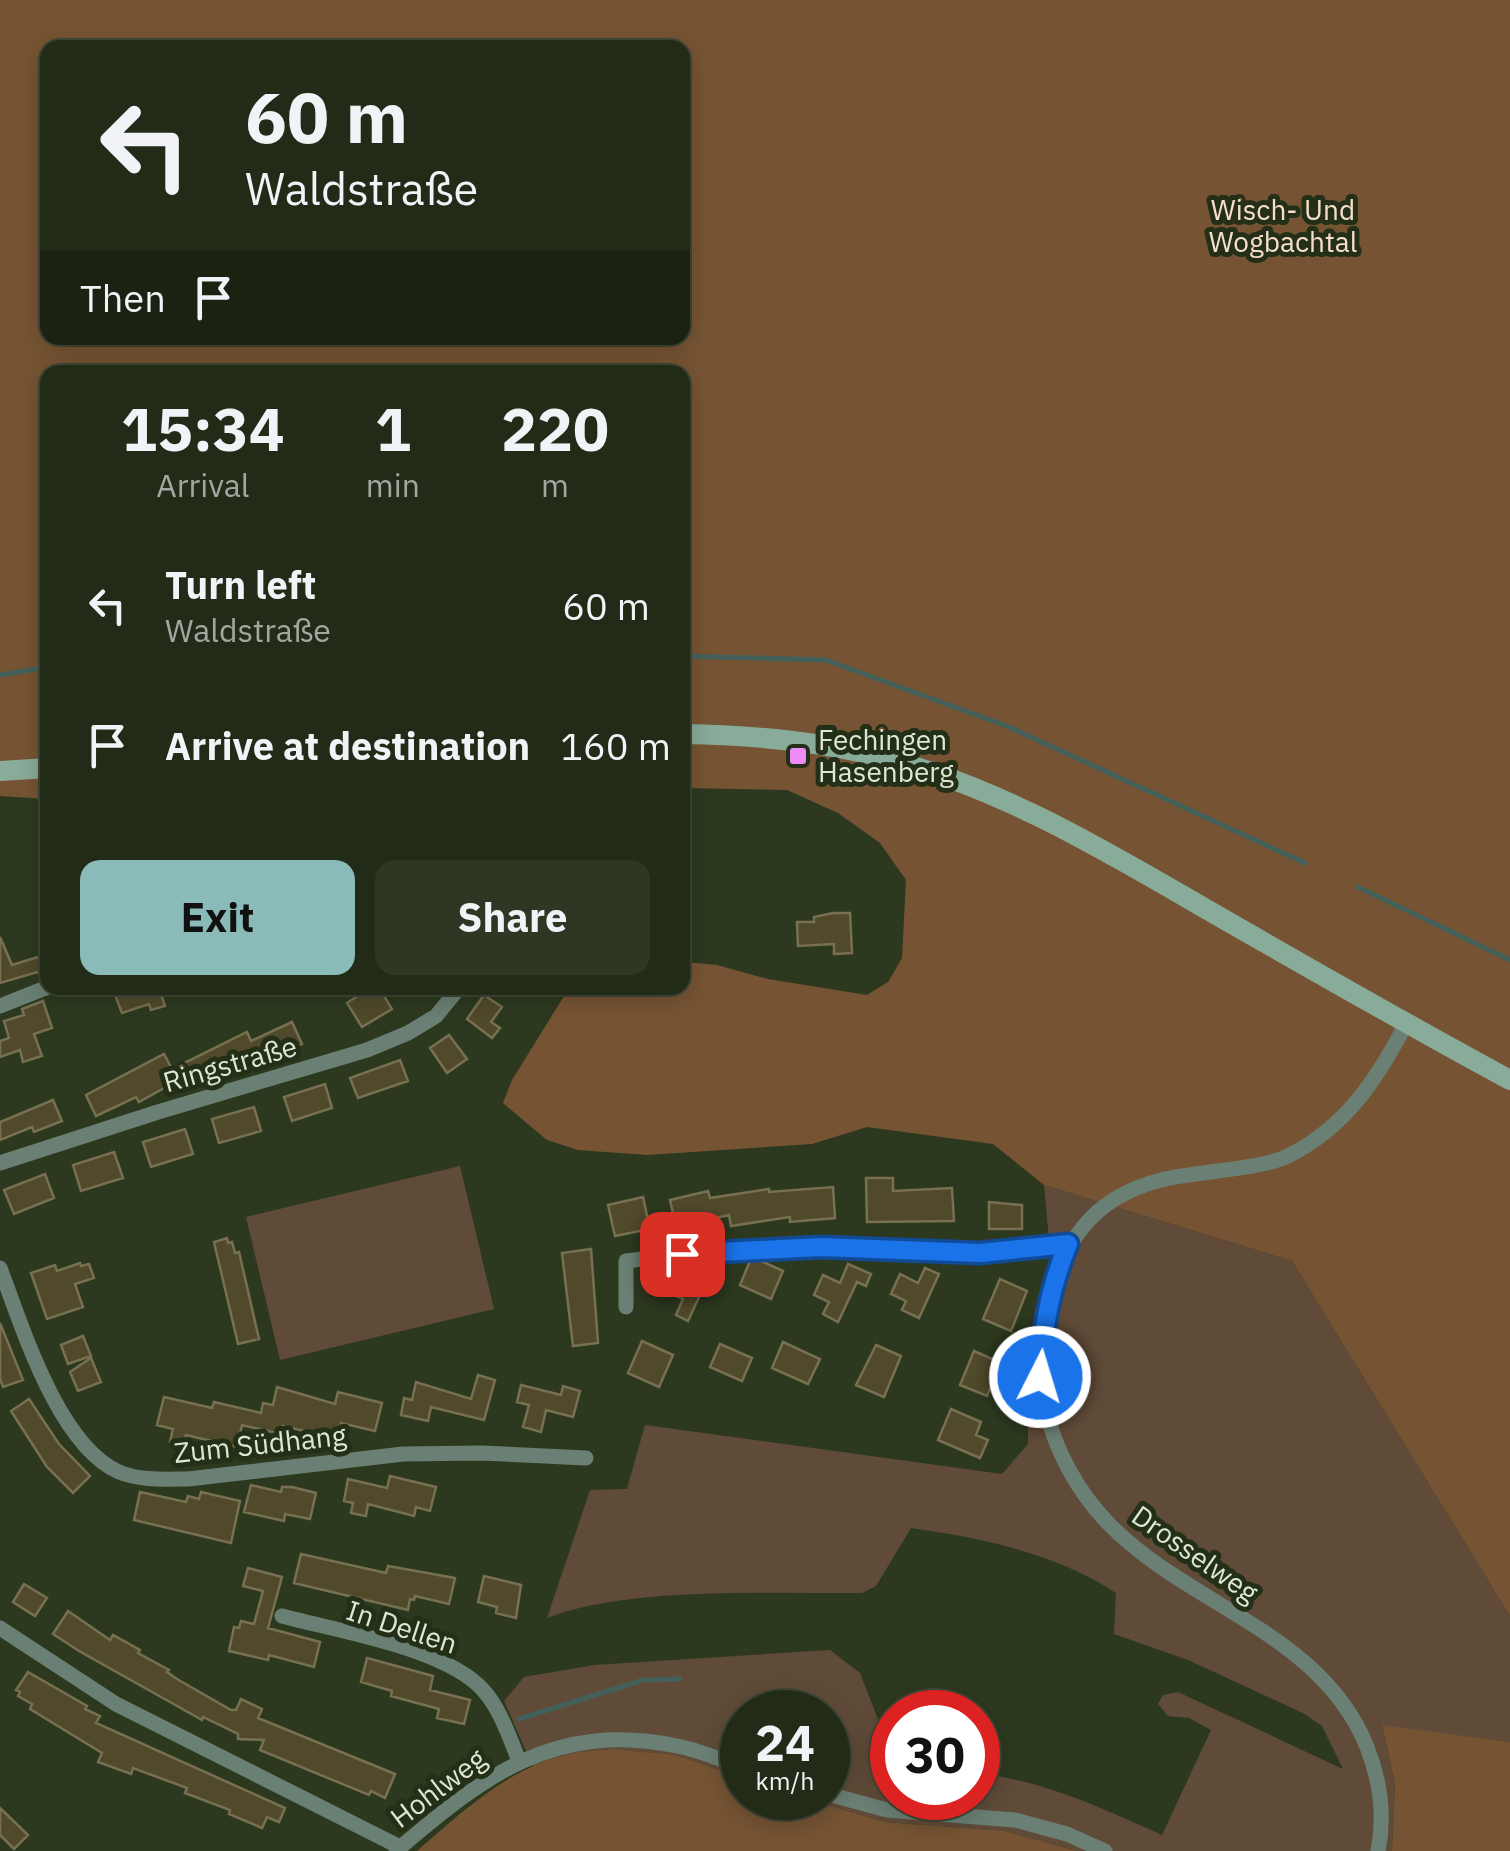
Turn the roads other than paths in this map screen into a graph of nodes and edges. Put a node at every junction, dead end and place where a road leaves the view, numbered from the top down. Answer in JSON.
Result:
{"nodes":[{"id":1,"x":690,"y":734,"type":"edge"},
{"id":2,"x":40,"y":768,"type":"edge"},
{"id":3,"x":0,"y":771,"type":"edge"},
{"id":4,"x":40,"y":990,"type":"edge"},
{"id":5,"x":452,"y":995,"type":"edge"},
{"id":6,"x":0,"y":1006,"type":"edge"},
{"id":7,"x":1406,"y":1024,"type":"junction"},
{"id":8,"x":1510,"y":1080,"type":"edge"},
{"id":9,"x":0,"y":1164,"type":"edge"},
{"id":10,"x":1068,"y":1244,"type":"junction"},
{"id":11,"x":0,"y":1268,"type":"edge"},
{"id":12,"x":626,"y":1307,"type":"dead end"},
{"id":13,"x":586,"y":1458,"type":"dead end"},
{"id":14,"x":282,"y":1616,"type":"dead end"},
{"id":15,"x":0,"y":1628,"type":"edge"},
{"id":16,"x":720,"y":1760,"type":"edge"},
{"id":17,"x":518,"y":1761,"type":"junction"},
{"id":18,"x":850,"y":1800,"type":"edge"},
{"id":19,"x":398,"y":1849,"type":"edge"},
{"id":20,"x":1105,"y":1851,"type":"edge"},
{"id":21,"x":1378,"y":1851,"type":"edge"}],
"edges":[{"from":1,"to":7,"type":"main road"},
{"from":2,"to":3,"type":"main road"},
{"from":4,"to":6,"type":"street"},
{"from":5,"to":9,"type":"street","name":"Ringstraße"},
{"from":7,"to":8,"type":"main road"},
{"from":7,"to":10,"type":"street"},
{"from":10,"to":12,"type":"street"},
{"from":10,"to":21,"type":"street","name":"Drosselweg"},
{"from":11,"to":13,"type":"street","name":"Zum Südhang"},
{"from":14,"to":17,"type":"street","name":"In Dellen"},
{"from":15,"to":19,"type":"street"},
{"from":16,"to":17,"type":"street","name":"Hohlweg"},
{"from":17,"to":19,"type":"street","name":"Hohlweg"},
{"from":18,"to":20,"type":"street"}]}
